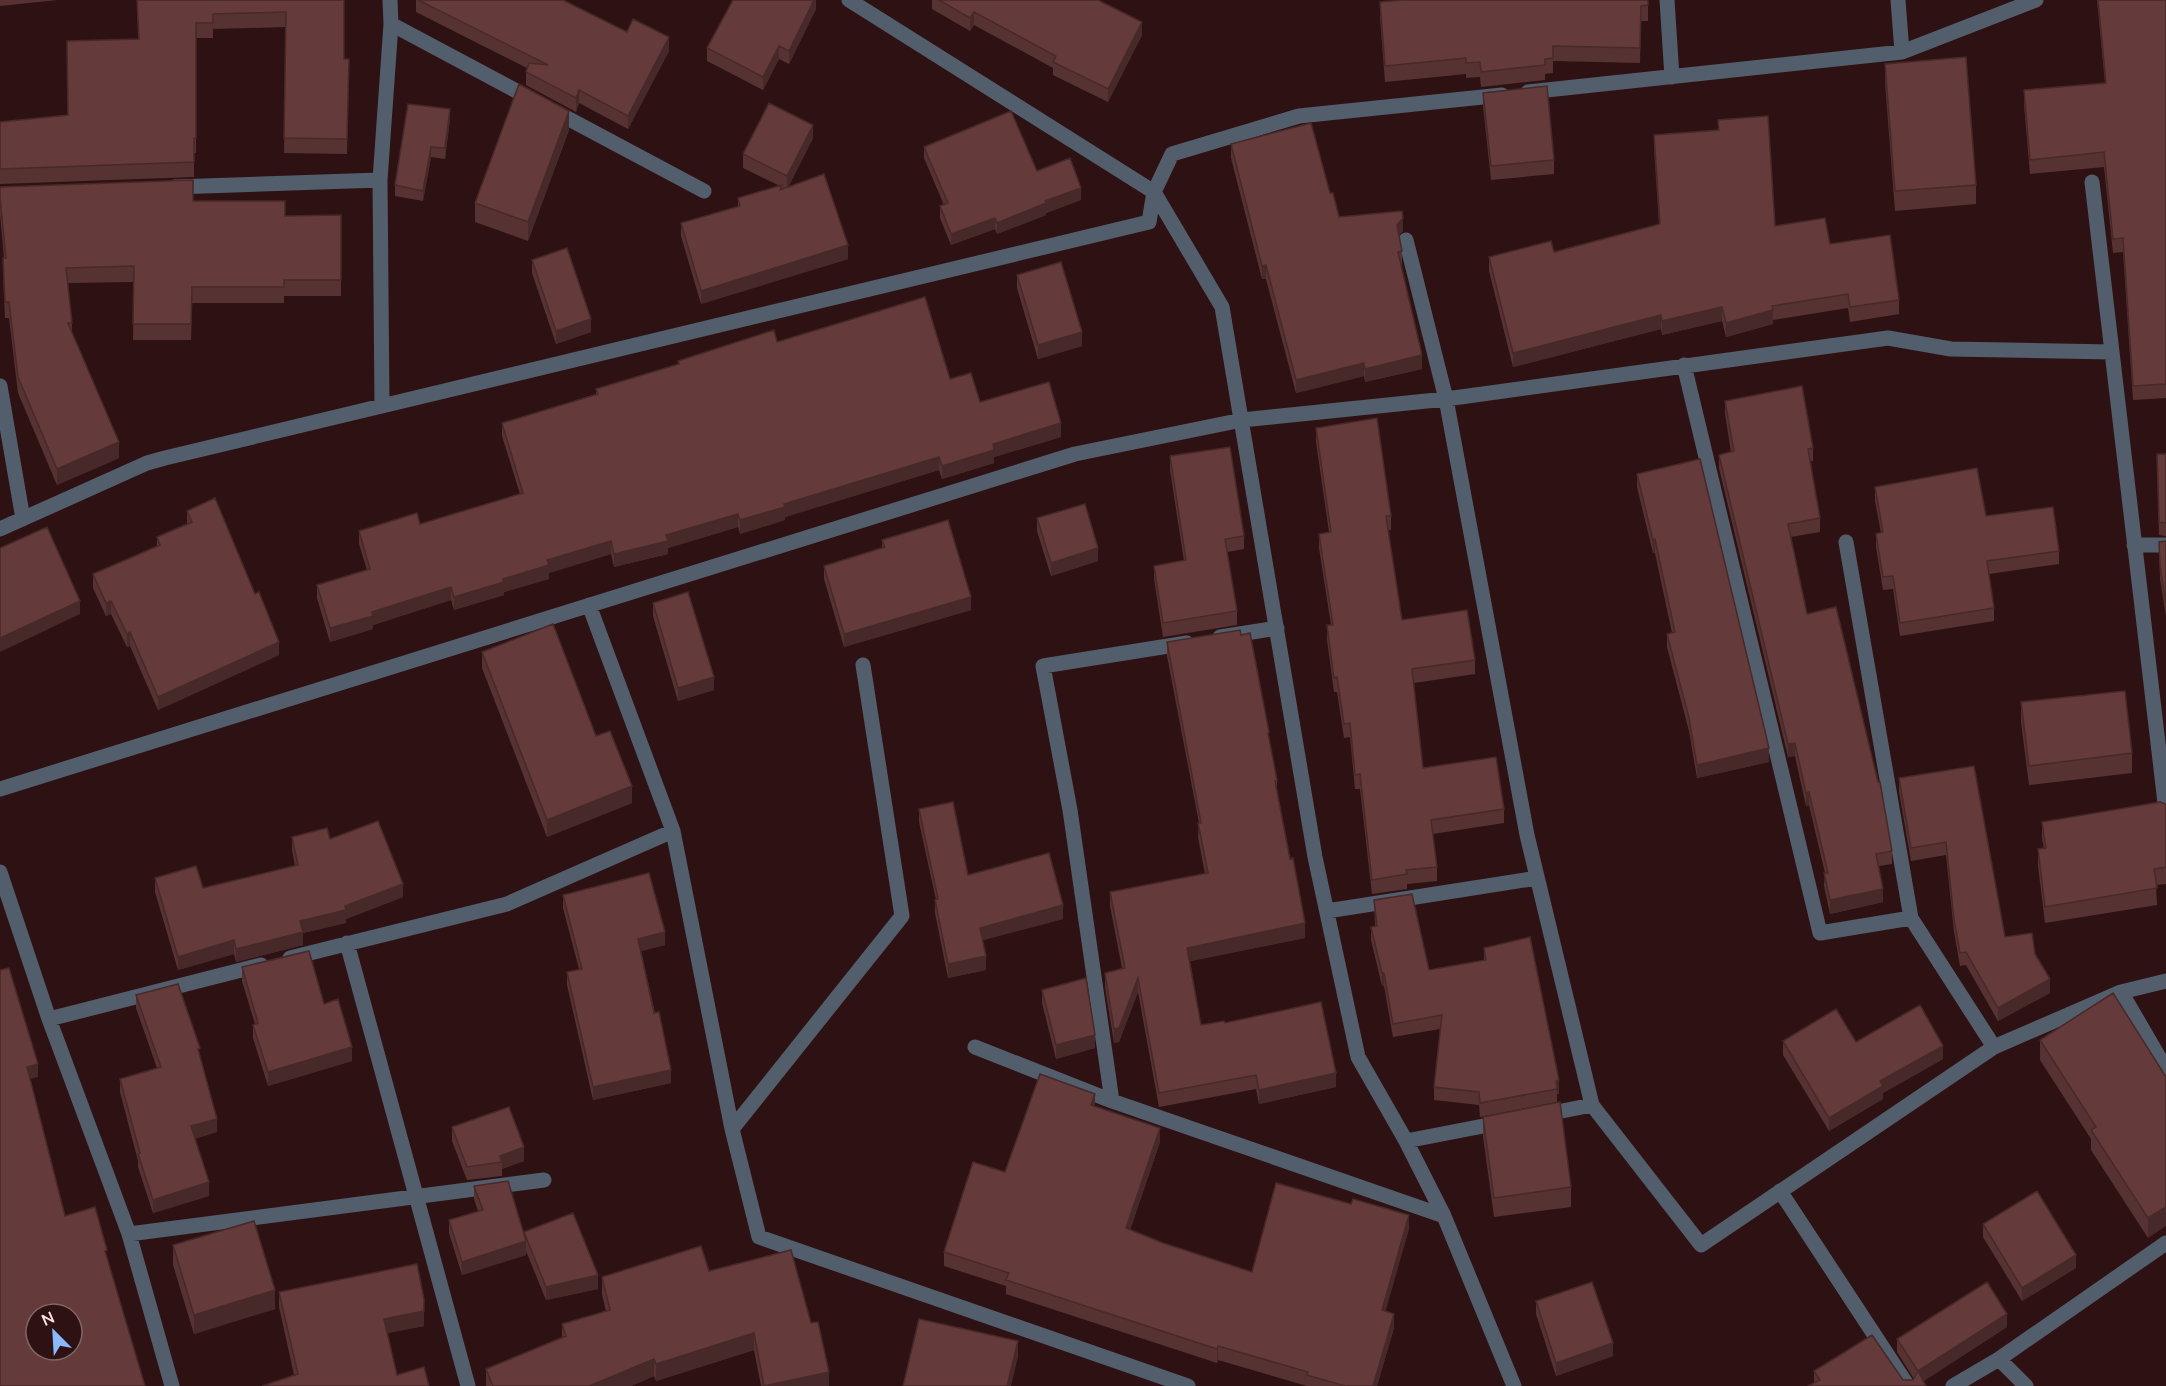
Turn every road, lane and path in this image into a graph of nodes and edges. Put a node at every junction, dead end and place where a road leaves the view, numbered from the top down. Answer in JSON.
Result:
{"nodes":[{"id":1,"x":390,"y":0,"type":"edge"},
{"id":2,"x":849,"y":0,"type":"edge"},
{"id":3,"x":1667,"y":0,"type":"edge"},
{"id":4,"x":1898,"y":0,"type":"edge"},
{"id":5,"x":2036,"y":0,"type":"edge"},
{"id":6,"x":391,"y":24,"type":"junction"},
{"id":7,"x":1902,"y":52,"type":"junction"},
{"id":8,"x":1672,"y":77,"type":"junction"},
{"id":9,"x":381,"y":180,"type":"junction"},
{"id":10,"x":2092,"y":182,"type":"dead end"},
{"id":11,"x":154,"y":188,"type":"edge"},
{"id":12,"x":704,"y":191,"type":"dead end"},
{"id":13,"x":1154,"y":192,"type":"junction"},
{"id":14,"x":1406,"y":240,"type":"dead end"},
{"id":15,"x":2112,"y":352,"type":"junction"},
{"id":16,"x":1684,"y":365,"type":"junction"},
{"id":17,"x":0,"y":386,"type":"edge"},
{"id":18,"x":1446,"y":399,"type":"junction"},
{"id":19,"x":382,"y":405,"type":"junction"},
{"id":20,"x":1242,"y":420,"type":"junction"},
{"id":21,"x":23,"y":519,"type":"junction"},
{"id":22,"x":0,"y":529,"type":"edge"},
{"id":23,"x":1846,"y":542,"type":"dead end"},
{"id":24,"x":2134,"y":545,"type":"junction"},
{"id":25,"x":2166,"y":545,"type":"edge"},
{"id":26,"x":589,"y":605,"type":"junction"},
{"id":27,"x":1277,"y":628,"type":"junction"},
{"id":28,"x":864,"y":665,"type":"dead end"},
{"id":29,"x":0,"y":789,"type":"edge"},
{"id":30,"x":2166,"y":811,"type":"edge"},
{"id":31,"x":673,"y":831,"type":"junction"},
{"id":32,"x":0,"y":872,"type":"edge"},
{"id":33,"x":1537,"y":878,"type":"junction"},
{"id":34,"x":1327,"y":911,"type":"junction"},
{"id":35,"x":1911,"y":918,"type":"junction"},
{"id":36,"x":347,"y":944,"type":"junction"},
{"id":37,"x":2166,"y":981,"type":"edge"},
{"id":38,"x":2121,"y":992,"type":"junction"},
{"id":39,"x":49,"y":1019,"type":"junction"},
{"id":40,"x":975,"y":1047,"type":"dead end"},
{"id":41,"x":1994,"y":1047,"type":"junction"},
{"id":42,"x":2166,"y":1069,"type":"edge"},
{"id":43,"x":1112,"y":1101,"type":"junction"},
{"id":44,"x":1592,"y":1105,"type":"junction"},
{"id":45,"x":732,"y":1129,"type":"junction"},
{"id":46,"x":1406,"y":1141,"type":"junction"},
{"id":47,"x":544,"y":1180,"type":"dead end"},
{"id":48,"x":1780,"y":1191,"type":"junction"},
{"id":49,"x":417,"y":1195,"type":"junction"},
{"id":50,"x":1444,"y":1216,"type":"junction"},
{"id":51,"x":129,"y":1234,"type":"junction"},
{"id":52,"x":2166,"y":1242,"type":"edge"},
{"id":53,"x":1999,"y":1359,"type":"junction"},
{"id":54,"x":172,"y":1386,"type":"edge"},
{"id":55,"x":468,"y":1386,"type":"edge"},
{"id":56,"x":1188,"y":1386,"type":"edge"},
{"id":57,"x":1514,"y":1386,"type":"edge"},
{"id":58,"x":1908,"y":1386,"type":"edge"},
{"id":59,"x":1953,"y":1386,"type":"edge"},
{"id":60,"x":2026,"y":1386,"type":"edge"}],
"edges":[{"from":1,"to":6,"type":"street"},
{"from":2,"to":13,"type":"street"},
{"from":3,"to":8,"type":"street"},
{"from":4,"to":7,"type":"street"},
{"from":5,"to":7,"type":"street"},
{"from":6,"to":9,"type":"street"},
{"from":6,"to":12,"type":"street"},
{"from":7,"to":8,"type":"street"},
{"from":8,"to":13,"type":"street"},
{"from":9,"to":11,"type":"street"},
{"from":9,"to":19,"type":"street"},
{"from":10,"to":15,"type":"street"},
{"from":13,"to":19,"type":"street"},
{"from":13,"to":20,"type":"street"},
{"from":14,"to":18,"type":"street"},
{"from":15,"to":16,"type":"street"},
{"from":15,"to":24,"type":"street"},
{"from":16,"to":18,"type":"street"},
{"from":16,"to":35,"type":"street"},
{"from":17,"to":21,"type":"street"},
{"from":18,"to":20,"type":"street"},
{"from":18,"to":33,"type":"street"},
{"from":19,"to":21,"type":"street"},
{"from":20,"to":26,"type":"street"},
{"from":20,"to":27,"type":"street"},
{"from":21,"to":22,"type":"street"},
{"from":23,"to":35,"type":"street"},
{"from":24,"to":25,"type":"street"},
{"from":24,"to":30,"type":"street"},
{"from":26,"to":29,"type":"street"},
{"from":26,"to":31,"type":"street"},
{"from":27,"to":34,"type":"street"},
{"from":27,"to":43,"type":"street"},
{"from":28,"to":45,"type":"street"},
{"from":31,"to":36,"type":"street"},
{"from":31,"to":45,"type":"street"},
{"from":32,"to":39,"type":"street"},
{"from":33,"to":34,"type":"street"},
{"from":33,"to":44,"type":"street"},
{"from":34,"to":46,"type":"street"},
{"from":35,"to":41,"type":"street"},
{"from":36,"to":39,"type":"street"},
{"from":36,"to":49,"type":"street"},
{"from":37,"to":38,"type":"street"},
{"from":38,"to":41,"type":"street"},
{"from":38,"to":42,"type":"street"},
{"from":39,"to":51,"type":"street"},
{"from":40,"to":43,"type":"street"},
{"from":41,"to":48,"type":"street"},
{"from":43,"to":50,"type":"street"},
{"from":44,"to":46,"type":"street"},
{"from":44,"to":48,"type":"street"},
{"from":45,"to":56,"type":"street"},
{"from":46,"to":50,"type":"street"},
{"from":47,"to":49,"type":"street"},
{"from":48,"to":58,"type":"street"},
{"from":49,"to":51,"type":"street"},
{"from":49,"to":55,"type":"street"},
{"from":50,"to":57,"type":"street"},
{"from":51,"to":54,"type":"street"},
{"from":52,"to":53,"type":"street"},
{"from":53,"to":59,"type":"street"},
{"from":53,"to":60,"type":"street"}]}
